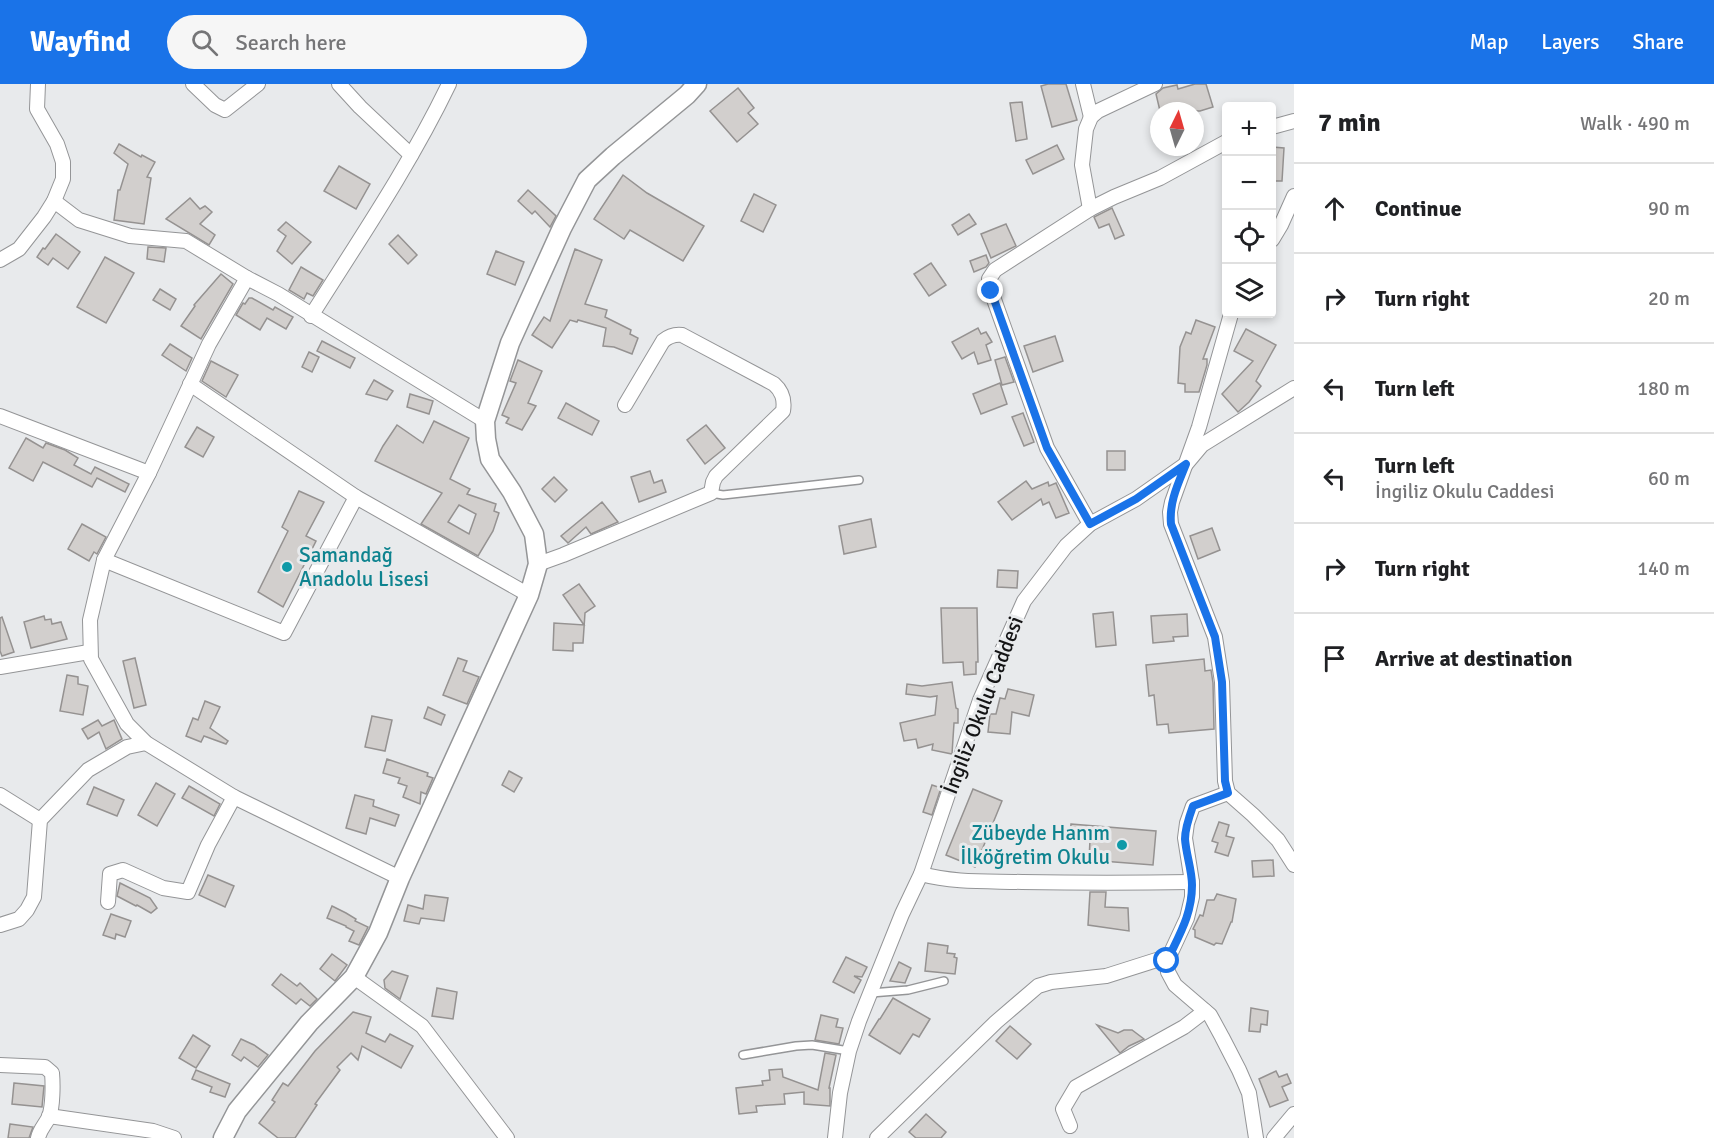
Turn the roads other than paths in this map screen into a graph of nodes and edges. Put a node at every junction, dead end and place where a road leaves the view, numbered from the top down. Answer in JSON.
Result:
{"nodes":[{"id":1,"x":38,"y":84,"type":"edge"},
{"id":2,"x":193,"y":84,"type":"edge"},
{"id":3,"x":258,"y":84,"type":"edge"},
{"id":4,"x":339,"y":84,"type":"edge"},
{"id":5,"x":449,"y":84,"type":"edge"},
{"id":6,"x":697,"y":84,"type":"edge"},
{"id":7,"x":1083,"y":84,"type":"edge"},
{"id":8,"x":1155,"y":84,"type":"edge"},
{"id":9,"x":1091,"y":117,"type":"junction"},
{"id":10,"x":1294,"y":121,"type":"edge"},
{"id":11,"x":1276,"y":126,"type":"edge"},
{"id":12,"x":1222,"y":145,"type":"edge"},
{"id":13,"x":411,"y":155,"type":"junction"},
{"id":14,"x":1294,"y":196,"type":"edge"},
{"id":15,"x":54,"y":201,"type":"junction"},
{"id":16,"x":1090,"y":209,"type":"junction"},
{"id":17,"x":1276,"y":233,"type":"edge"},
{"id":18,"x":0,"y":260,"type":"edge"},
{"id":19,"x":247,"y":278,"type":"junction"},
{"id":20,"x":311,"y":316,"type":"junction"},
{"id":21,"x":1230,"y":318,"type":"edge"},
{"id":22,"x":190,"y":384,"type":"junction"},
{"id":23,"x":1294,"y":388,"type":"edge"},
{"id":24,"x":625,"y":405,"type":"dead end"},
{"id":25,"x":0,"y":416,"type":"edge"},
{"id":26,"x":485,"y":421,"type":"junction"},
{"id":27,"x":1186,"y":464,"type":"junction"},
{"id":28,"x":149,"y":473,"type":"junction"},
{"id":29,"x":859,"y":480,"type":"dead end"},
{"id":30,"x":711,"y":493,"type":"junction"},
{"id":31,"x":356,"y":496,"type":"junction"},
{"id":32,"x":1090,"y":524,"type":"junction"},
{"id":33,"x":104,"y":560,"type":"junction"},
{"id":34,"x":538,"y":564,"type":"junction"},
{"id":35,"x":529,"y":595,"type":"junction"},
{"id":36,"x":89,"y":652,"type":"junction"},
{"id":37,"x":0,"y":667,"type":"edge"},
{"id":38,"x":146,"y":743,"type":"junction"},
{"id":39,"x":1228,"y":793,"type":"junction"},
{"id":40,"x":0,"y":795,"type":"edge"},
{"id":41,"x":234,"y":797,"type":"junction"},
{"id":42,"x":40,"y":820,"type":"junction"},
{"id":43,"x":1294,"y":865,"type":"edge"},
{"id":44,"x":921,"y":874,"type":"junction"},
{"id":45,"x":400,"y":878,"type":"junction"},
{"id":46,"x":1192,"y":882,"type":"junction"},
{"id":47,"x":108,"y":902,"type":"dead end"},
{"id":48,"x":0,"y":925,"type":"edge"},
{"id":49,"x":1169,"y":956,"type":"junction"},
{"id":50,"x":354,"y":977,"type":"junction"},
{"id":51,"x":944,"y":981,"type":"dead end"},
{"id":52,"x":871,"y":993,"type":"junction"},
{"id":53,"x":1205,"y":1011,"type":"junction"},
{"id":54,"x":849,"y":1051,"type":"junction"},
{"id":55,"x":743,"y":1055,"type":"dead end"},
{"id":56,"x":0,"y":1065,"type":"edge"},
{"id":57,"x":1294,"y":1114,"type":"edge"},
{"id":58,"x":49,"y":1116,"type":"junction"},
{"id":59,"x":1070,"y":1126,"type":"dead end"},
{"id":60,"x":38,"y":1138,"type":"edge"},
{"id":61,"x":174,"y":1138,"type":"edge"},
{"id":62,"x":223,"y":1138,"type":"edge"},
{"id":63,"x":507,"y":1138,"type":"edge"},
{"id":64,"x":835,"y":1138,"type":"edge"},
{"id":65,"x":877,"y":1138,"type":"edge"},
{"id":66,"x":1256,"y":1138,"type":"edge"},
{"id":67,"x":1274,"y":1138,"type":"edge"}],
"edges":[{"from":1,"to":15,"type":"street"},
{"from":2,"to":3,"type":"street"},
{"from":4,"to":13,"type":"street"},
{"from":5,"to":13,"type":"street"},
{"from":6,"to":26,"type":"street"},
{"from":7,"to":9,"type":"street"},
{"from":8,"to":9,"type":"street"},
{"from":9,"to":16,"type":"street"},
{"from":10,"to":11,"type":"street"},
{"from":12,"to":16,"type":"street"},
{"from":13,"to":20,"type":"street"},
{"from":14,"to":17,"type":"street"},
{"from":15,"to":18,"type":"street"},
{"from":15,"to":19,"type":"street"},
{"from":16,"to":32,"type":"street"},
{"from":19,"to":20,"type":"street"},
{"from":19,"to":22,"type":"street"},
{"from":20,"to":26,"type":"street"},
{"from":21,"to":27,"type":"street"},
{"from":22,"to":28,"type":"street"},
{"from":22,"to":31,"type":"street"},
{"from":23,"to":27,"type":"street","name":"İngiliz Okulu Caddesi"},
{"from":24,"to":30,"type":"street"},
{"from":25,"to":28,"type":"street"},
{"from":26,"to":34,"type":"street"},
{"from":27,"to":32,"type":"street","name":"İngiliz Okulu Caddesi"},
{"from":27,"to":39,"type":"street"},
{"from":28,"to":33,"type":"street"},
{"from":29,"to":30,"type":"lane"},
{"from":30,"to":34,"type":"street"},
{"from":31,"to":33,"type":"street"},
{"from":31,"to":35,"type":"street"},
{"from":32,"to":44,"type":"street","name":"İngiliz Okulu Caddesi"},
{"from":33,"to":36,"type":"street"},
{"from":34,"to":35,"type":"street"},
{"from":35,"to":45,"type":"street"},
{"from":36,"to":37,"type":"street"},
{"from":36,"to":38,"type":"street"},
{"from":38,"to":41,"type":"street"},
{"from":38,"to":42,"type":"street"},
{"from":39,"to":43,"type":"street"},
{"from":39,"to":46,"type":"street"},
{"from":40,"to":42,"type":"street"},
{"from":41,"to":45,"type":"street"},
{"from":41,"to":47,"type":"street"},
{"from":42,"to":48,"type":"street"},
{"from":44,"to":46,"type":"street"},
{"from":44,"to":52,"type":"street","name":"İngiliz Okulu Caddesi"},
{"from":45,"to":50,"type":"street"},
{"from":46,"to":49,"type":"street"},
{"from":49,"to":53,"type":"street"},
{"from":49,"to":65,"type":"street"},
{"from":50,"to":62,"type":"street"},
{"from":50,"to":63,"type":"street"},
{"from":51,"to":52,"type":"lane"},
{"from":52,"to":54,"type":"street","name":"İngiliz Okulu Caddesi"},
{"from":53,"to":59,"type":"street"},
{"from":53,"to":66,"type":"street"},
{"from":54,"to":55,"type":"lane"},
{"from":54,"to":64,"type":"street","name":"İngiliz Okulu Caddesi"},
{"from":56,"to":58,"type":"street"},
{"from":57,"to":67,"type":"street"},
{"from":58,"to":60,"type":"street"},
{"from":58,"to":61,"type":"street"}]}
